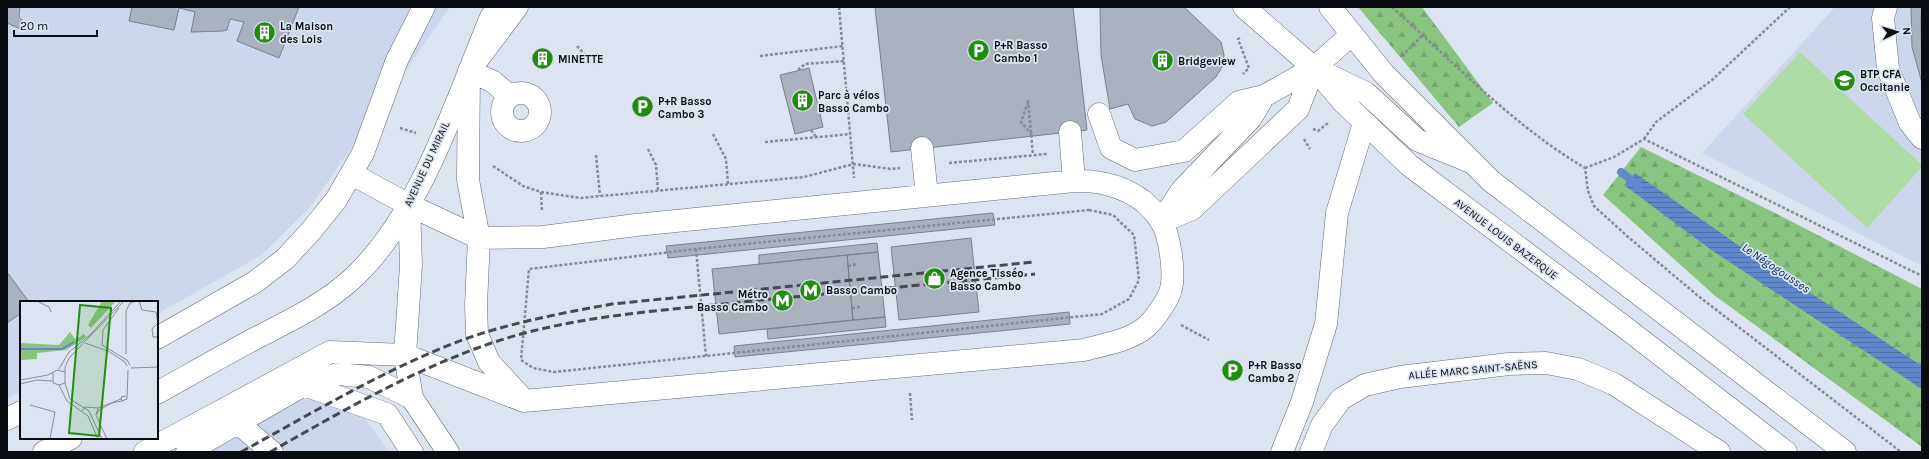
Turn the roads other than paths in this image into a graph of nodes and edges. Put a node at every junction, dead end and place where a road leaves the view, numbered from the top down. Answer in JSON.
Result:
{"nodes":[{"id":1,"x":424,"y":7,"type":"edge"},
{"id":2,"x":499,"y":7,"type":"edge"},
{"id":3,"x":517,"y":7,"type":"edge"},
{"id":4,"x":1244,"y":7,"type":"edge"},
{"id":5,"x":1330,"y":7,"type":"edge"},
{"id":6,"x":1886,"y":7,"type":"edge"},
{"id":7,"x":1352,"y":34,"type":"junction"},
{"id":8,"x":1314,"y":68,"type":"junction"},
{"id":9,"x":469,"y":71,"type":"junction"},
{"id":10,"x":510,"y":96,"type":"dead end"},
{"id":11,"x":1264,"y":96,"type":"junction"},
{"id":12,"x":1099,"y":114,"type":"dead end"},
{"id":13,"x":1364,"y":123,"type":"junction"},
{"id":14,"x":1922,"y":138,"type":"edge"},
{"id":15,"x":1070,"y":142,"type":"road end"},
{"id":16,"x":923,"y":157,"type":"road end"},
{"id":17,"x":1471,"y":162,"type":"junction"},
{"id":18,"x":352,"y":174,"type":"junction"},
{"id":19,"x":1074,"y":181,"type":"junction"},
{"id":20,"x":927,"y":196,"type":"junction"},
{"id":21,"x":409,"y":205,"type":"junction"},
{"id":22,"x":1161,"y":222,"type":"junction"},
{"id":23,"x":479,"y":238,"type":"junction"},
{"id":24,"x":158,"y":337,"type":"edge"},
{"id":25,"x":405,"y":356,"type":"junction"},
{"id":26,"x":304,"y":385,"type":"junction"},
{"id":27,"x":158,"y":392,"type":"edge"},
{"id":28,"x":412,"y":398,"type":"junction"},
{"id":29,"x":524,"y":401,"type":"junction"},
{"id":30,"x":20,"y":412,"type":"edge"},
{"id":31,"x":7,"y":419,"type":"edge"},
{"id":32,"x":238,"y":423,"type":"junction"},
{"id":33,"x":69,"y":439,"type":"edge"},
{"id":34,"x":44,"y":452,"type":"edge"},
{"id":35,"x":145,"y":452,"type":"edge"},
{"id":36,"x":187,"y":452,"type":"edge"},
{"id":37,"x":249,"y":452,"type":"edge"},
{"id":38,"x":272,"y":452,"type":"edge"},
{"id":39,"x":412,"y":452,"type":"edge"},
{"id":40,"x":448,"y":452,"type":"edge"},
{"id":41,"x":1282,"y":452,"type":"edge"},
{"id":42,"x":1311,"y":452,"type":"edge"},
{"id":43,"x":1719,"y":452,"type":"edge"},
{"id":44,"x":1786,"y":452,"type":"edge"},
{"id":45,"x":1845,"y":452,"type":"edge"}],
"edges":[{"from":1,"to":18,"type":"main road"},
{"from":2,"to":9,"type":"main road","name":"AVENUE DU MIRAIL"},
{"from":3,"to":9,"type":"main road"},
{"from":4,"to":8,"type":"main road","name":"AVENUE LOUIS BAZERQUE"},
{"from":5,"to":7,"type":"main road"},
{"from":6,"to":14,"type":"main road"},
{"from":7,"to":8,"type":"main road"},
{"from":7,"to":17,"type":"main road"},
{"from":8,"to":11,"type":"main road"},
{"from":8,"to":13,"type":"main road","name":"AVENUE LOUIS BAZERQUE"},
{"from":8,"to":17,"type":"main road"},
{"from":8,"to":22,"type":"main road"},
{"from":9,"to":10,"type":"main road"},
{"from":9,"to":21,"type":"main road","name":"AVENUE DU MIRAIL"},
{"from":9,"to":23,"type":"main road"},
{"from":11,"to":12,"type":"main road"},
{"from":11,"to":22,"type":"main road"},
{"from":13,"to":41,"type":"main road"},
{"from":13,"to":44,"type":"main road","name":"AVENUE LOUIS BAZERQUE"},
{"from":15,"to":19,"type":"main road"},
{"from":16,"to":20,"type":"main road"},
{"from":17,"to":45,"type":"main road"},
{"from":18,"to":21,"type":"main road"},
{"from":18,"to":24,"type":"main road"},
{"from":19,"to":20,"type":"main road"},
{"from":19,"to":22,"type":"main road"},
{"from":20,"to":23,"type":"main road"},
{"from":21,"to":23,"type":"main road"},
{"from":21,"to":25,"type":"main road"},
{"from":21,"to":27,"type":"main road","name":"AVENUE DU MIRAIL"},
{"from":22,"to":29,"type":"main road"},
{"from":23,"to":29,"type":"main road"},
{"from":25,"to":28,"type":"main road"},
{"from":25,"to":29,"type":"main road"},
{"from":25,"to":35,"type":"main road"},
{"from":26,"to":28,"type":"main road"},
{"from":26,"to":32,"type":"main road"},
{"from":26,"to":39,"type":"main road"},
{"from":28,"to":40,"type":"main road"},
{"from":30,"to":31,"type":"main road"},
{"from":32,"to":36,"type":"main road"},
{"from":32,"to":37,"type":"main road"},
{"from":32,"to":38,"type":"main road"},
{"from":33,"to":34,"type":"main road"},
{"from":42,"to":43,"type":"main road","name":"ALLÉE MARC SAINT-SAËNS"}]}
